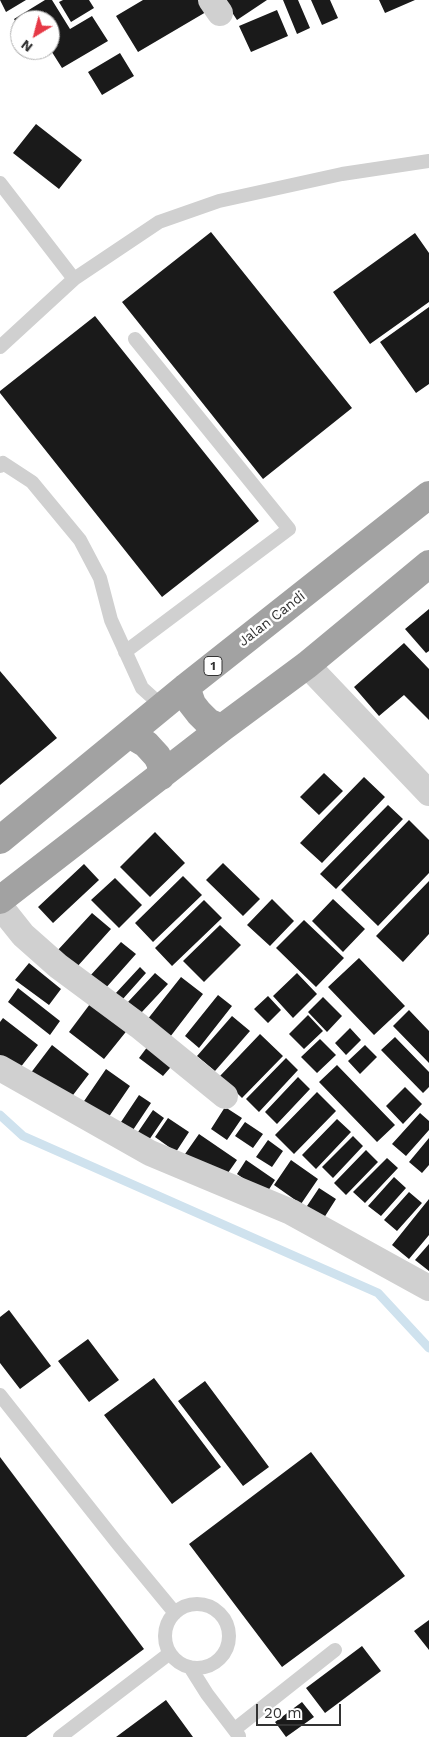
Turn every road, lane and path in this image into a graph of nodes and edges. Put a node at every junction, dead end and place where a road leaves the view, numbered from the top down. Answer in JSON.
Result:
{"nodes":[{"id":1,"x":429,"y":161,"type":"edge"},
{"id":2,"x":0,"y":183,"type":"edge"},
{"id":3,"x":74,"y":279,"type":"junction"},
{"id":4,"x":135,"y":339,"type":"dead end"},
{"id":5,"x":0,"y":347,"type":"edge"},
{"id":6,"x":1,"y":463,"type":"edge"},
{"id":7,"x":429,"y":495,"type":"edge"},
{"id":8,"x":429,"y":564,"type":"edge"},
{"id":9,"x":125,"y":652,"type":"junction"},
{"id":10,"x":307,"y":665,"type":"junction"},
{"id":11,"x":186,"y":687,"type":"junction"},
{"id":12,"x":162,"y":706,"type":"junction"},
{"id":13,"x":222,"y":728,"type":"junction"},
{"id":14,"x":129,"y":734,"type":"junction"},
{"id":15,"x":161,"y":776,"type":"junction"},
{"id":16,"x":429,"y":793,"type":"edge"},
{"id":17,"x":0,"y":840,"type":"edge"},
{"id":18,"x":0,"y":900,"type":"edge"},
{"id":19,"x":0,"y":906,"type":"edge"},
{"id":20,"x":0,"y":1068,"type":"edge"},
{"id":21,"x":225,"y":1096,"type":"dead end"},
{"id":22,"x":429,"y":1288,"type":"edge"},
{"id":23,"x":0,"y":1395,"type":"edge"},
{"id":24,"x":175,"y":1613,"type":"junction"},
{"id":25,"x":335,"y":1650,"type":"dead end"},
{"id":26,"x":170,"y":1653,"type":"junction"},
{"id":27,"x":190,"y":1667,"type":"junction"},
{"id":28,"x":238,"y":1733,"type":"edge"},
{"id":29,"x":60,"y":1737,"type":"edge"}],
"edges":[{"from":1,"to":3,"type":"lane"},
{"from":2,"to":3,"type":"lane"},
{"from":3,"to":5,"type":"lane"},
{"from":4,"to":9,"type":"lane"},
{"from":6,"to":9,"type":"lane"},
{"from":7,"to":11,"type":"highway","name":"Jalan Candi","number":"1"},
{"from":8,"to":10,"type":"highway"},
{"from":9,"to":12,"type":"lane"},
{"from":10,"to":13,"type":"highway"},
{"from":10,"to":16,"type":"street"},
{"from":11,"to":12,"type":"highway","name":"Jalan Candi","number":"1"},
{"from":11,"to":13,"type":"highway"},
{"from":12,"to":14,"type":"highway","name":"Jalan Candi","number":"1"},
{"from":13,"to":15,"type":"highway"},
{"from":14,"to":15,"type":"highway"},
{"from":14,"to":17,"type":"highway","name":"Jalan Candi","number":"1"},
{"from":15,"to":18,"type":"highway"},
{"from":19,"to":21,"type":"street"},
{"from":20,"to":22,"type":"street"},
{"from":23,"to":24,"type":"lane"},
{"from":24,"to":26,"type":"lane"},
{"from":24,"to":27,"type":"lane"},
{"from":25,"to":28,"type":"lane"},
{"from":26,"to":27,"type":"lane"},
{"from":26,"to":29,"type":"lane"},
{"from":27,"to":28,"type":"lane"}]}
